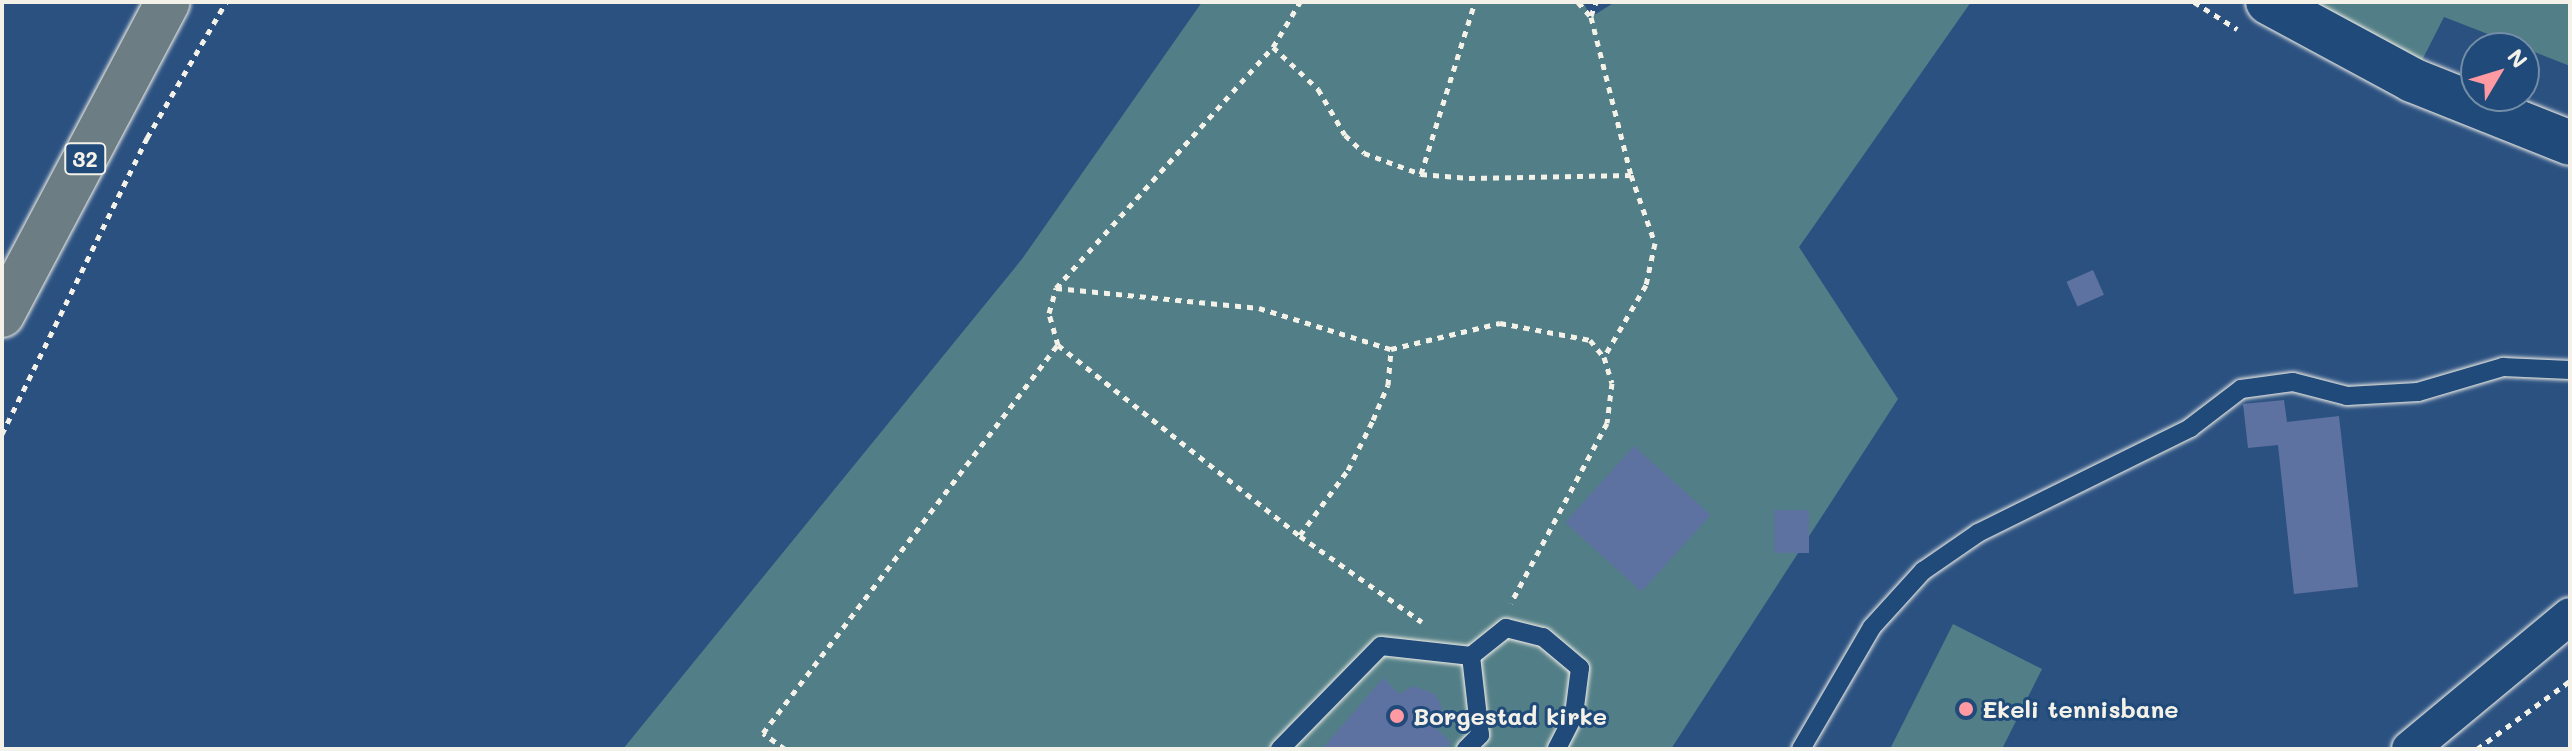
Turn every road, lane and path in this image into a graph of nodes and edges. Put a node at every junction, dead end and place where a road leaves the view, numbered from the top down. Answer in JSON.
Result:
{"nodes":[{"id":1,"x":168,"y":2,"type":"edge"},
{"id":2,"x":226,"y":2,"type":"edge"},
{"id":3,"x":1300,"y":2,"type":"edge"},
{"id":4,"x":1475,"y":2,"type":"edge"},
{"id":5,"x":1578,"y":2,"type":"edge"},
{"id":6,"x":1596,"y":2,"type":"edge"},
{"id":7,"x":2268,"y":2,"type":"edge"},
{"id":8,"x":1591,"y":17,"type":"junction"},
{"id":9,"x":1273,"y":47,"type":"junction"},
{"id":10,"x":2570,"y":143,"type":"edge"},
{"id":11,"x":1421,"y":174,"type":"junction"},
{"id":12,"x":1631,"y":175,"type":"junction"},
{"id":13,"x":1056,"y":288,"type":"junction"},
{"id":14,"x":2,"y":315,"type":"edge"},
{"id":15,"x":1058,"y":345,"type":"junction"},
{"id":16,"x":1391,"y":349,"type":"junction"},
{"id":17,"x":1604,"y":357,"type":"junction"},
{"id":18,"x":2570,"y":370,"type":"edge"},
{"id":19,"x":2,"y":434,"type":"edge"},
{"id":20,"x":1300,"y":536,"type":"junction"},
{"id":21,"x":2570,"y":616,"type":"edge"},
{"id":22,"x":1506,"y":628,"type":"junction"},
{"id":23,"x":1471,"y":656,"type":"junction"},
{"id":24,"x":2570,"y":681,"type":"edge"},
{"id":25,"x":785,"y":749,"type":"edge"},
{"id":26,"x":1280,"y":749,"type":"edge"},
{"id":27,"x":1466,"y":749,"type":"edge"},
{"id":28,"x":1557,"y":749,"type":"edge"},
{"id":29,"x":1801,"y":749,"type":"edge"},
{"id":30,"x":2410,"y":749,"type":"edge"},
{"id":31,"x":2477,"y":749,"type":"edge"}],
"edges":[{"from":1,"to":14,"type":"main road","number":"32"},
{"from":2,"to":19,"type":"path"},
{"from":3,"to":9,"type":"path"},
{"from":4,"to":11,"type":"path"},
{"from":5,"to":8,"type":"path"},
{"from":6,"to":8,"type":"path"},
{"from":7,"to":10,"type":"main road"},
{"from":8,"to":12,"type":"path"},
{"from":9,"to":11,"type":"path"},
{"from":9,"to":13,"type":"path"},
{"from":11,"to":12,"type":"path"},
{"from":12,"to":17,"type":"path"},
{"from":13,"to":15,"type":"path"},
{"from":13,"to":16,"type":"path"},
{"from":15,"to":20,"type":"path"},
{"from":15,"to":25,"type":"path"},
{"from":16,"to":17,"type":"path"},
{"from":16,"to":20,"type":"path"},
{"from":17,"to":22,"type":"path"},
{"from":18,"to":29,"type":"lane"},
{"from":20,"to":23,"type":"path"},
{"from":21,"to":30,"type":"street"},
{"from":22,"to":23,"type":"lane"},
{"from":22,"to":28,"type":"lane"},
{"from":23,"to":26,"type":"lane"},
{"from":23,"to":27,"type":"lane"},
{"from":24,"to":31,"type":"path"}]}
